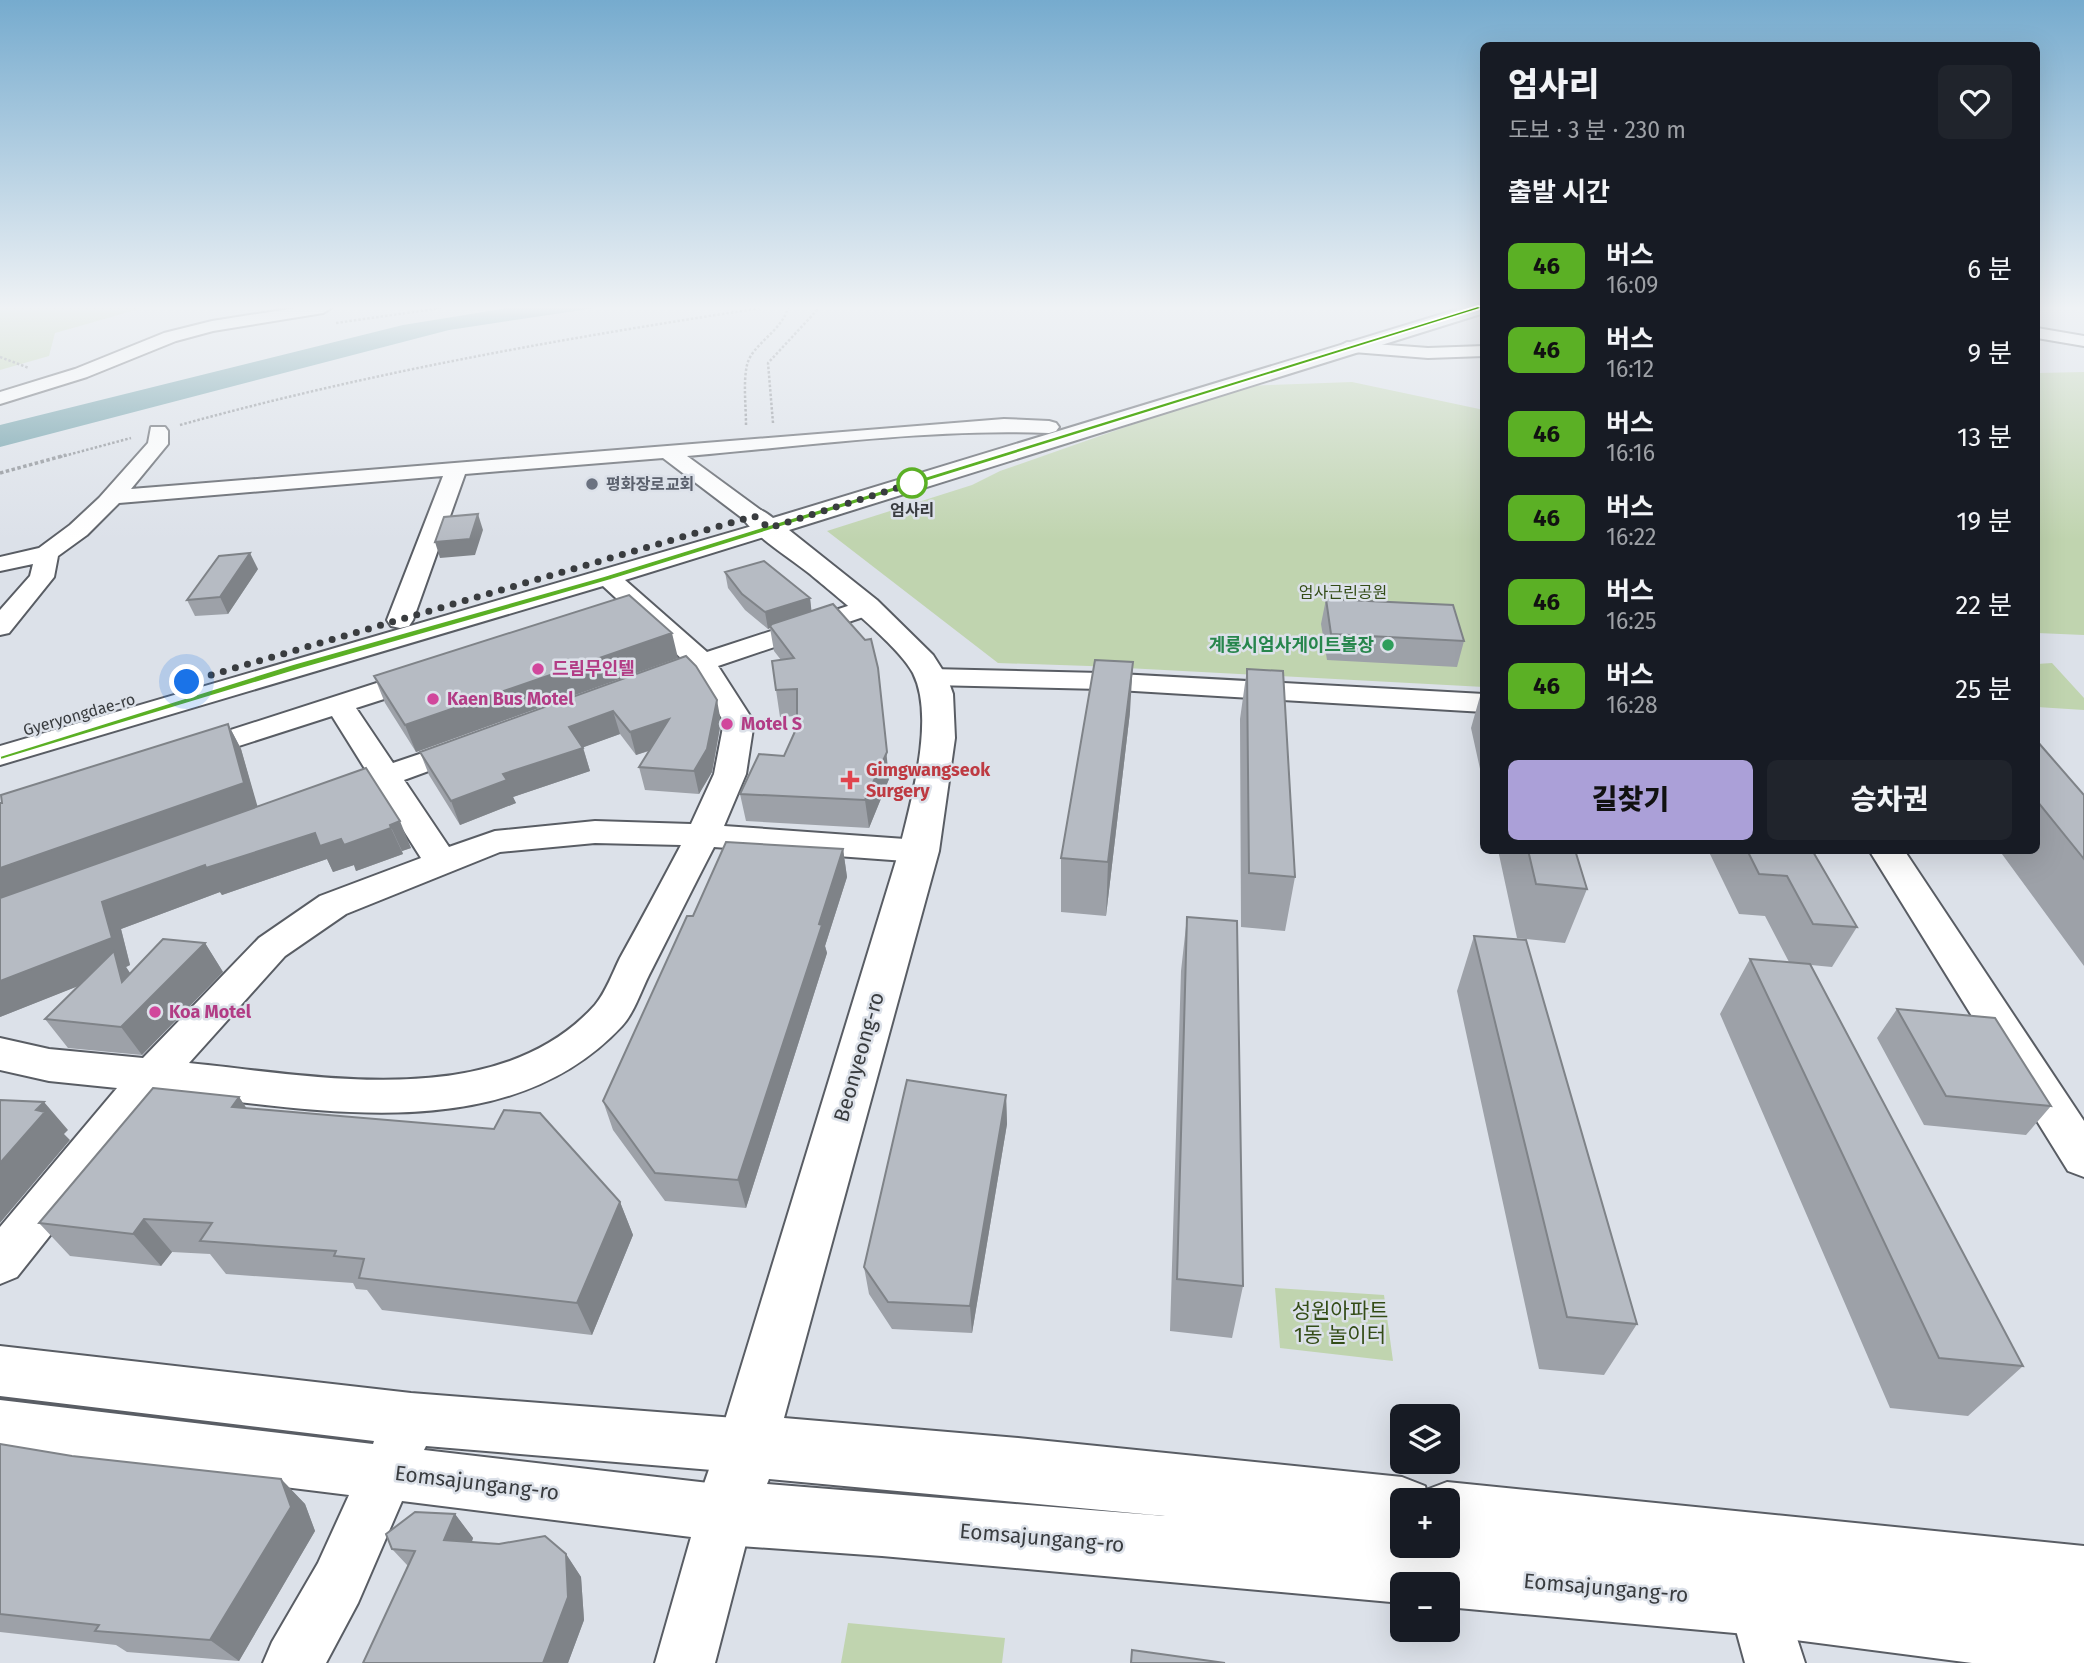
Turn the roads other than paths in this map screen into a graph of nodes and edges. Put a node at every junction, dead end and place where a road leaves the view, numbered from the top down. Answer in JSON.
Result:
{"nodes":[{"id":1,"x":40,"y":386,"type":"edge"},
{"id":2,"x":1187,"y":386,"type":"edge"},
{"id":3,"x":1218,"y":386,"type":"edge"},
{"id":4,"x":0,"y":398,"type":"edge"},
{"id":5,"x":1049,"y":427,"type":"junction"},
{"id":6,"x":158,"y":431,"type":"road end"},
{"id":7,"x":667,"y":451,"type":"junction"},
{"id":8,"x":457,"y":468,"type":"junction"},
{"id":9,"x":111,"y":497,"type":"junction"},
{"id":10,"x":761,"y":522,"type":"junction"},
{"id":11,"x":47,"y":553,"type":"junction"},
{"id":12,"x":0,"y":564,"type":"edge"},
{"id":13,"x":608,"y":578,"type":"junction"},
{"id":14,"x":869,"y":607,"type":"junction"},
{"id":15,"x":400,"y":620,"type":"junction"},
{"id":16,"x":0,"y":627,"type":"edge"},
{"id":17,"x":702,"y":662,"type":"junction"},
{"id":18,"x":297,"y":666,"type":"junction"},
{"id":19,"x":445,"y":670,"type":"edge"},
{"id":20,"x":931,"y":677,"type":"junction"},
{"id":21,"x":651,"y":680,"type":"edge"},
{"id":22,"x":1480,"y":702,"type":"edge"},
{"id":23,"x":339,"y":705,"type":"junction"},
{"id":24,"x":499,"y":735,"type":"edge"},
{"id":25,"x":0,"y":737,"type":"edge"},
{"id":26,"x":0,"y":756,"type":"edge"},
{"id":27,"x":170,"y":760,"type":"edge"},
{"id":28,"x":385,"y":776,"type":"junction"},
{"id":29,"x":0,"y":779,"type":"edge"},
{"id":30,"x":308,"y":804,"type":"edge"},
{"id":31,"x":703,"y":835,"type":"junction"},
{"id":32,"x":919,"y":851,"type":"junction"},
{"id":33,"x":1889,"y":854,"type":"edge"},
{"id":34,"x":441,"y":862,"type":"junction"},
{"id":35,"x":0,"y":1054,"type":"edge"},
{"id":36,"x":154,"y":1074,"type":"junction"},
{"id":37,"x":2084,"y":1158,"type":"edge"},
{"id":38,"x":0,"y":1262,"type":"edge"},
{"id":39,"x":0,"y":1371,"type":"edge"},
{"id":40,"x":411,"y":1419,"type":"junction"},
{"id":41,"x":0,"y":1426,"type":"edge"},
{"id":42,"x":748,"y":1446,"type":"junction"},
{"id":43,"x":388,"y":1472,"type":"junction"},
{"id":44,"x":1390,"y":1508,"type":"edge"},
{"id":45,"x":726,"y":1513,"type":"junction"},
{"id":46,"x":1460,"y":1515,"type":"edge"},
{"id":47,"x":2084,"y":1580,"type":"edge"},
{"id":48,"x":1757,"y":1601,"type":"junction"},
{"id":49,"x":2084,"y":1643,"type":"edge"},
{"id":50,"x":293,"y":1663,"type":"edge"},
{"id":51,"x":685,"y":1663,"type":"edge"},
{"id":52,"x":1774,"y":1663,"type":"edge"}],
"edges":[{"from":1,"to":4,"type":"street"},
{"from":2,"to":5,"type":"main road","name":"Gyeryongdae-ro"},
{"from":3,"to":10,"type":"main road","name":"Gyeryongdae-ro"},
{"from":5,"to":7,"type":"street"},
{"from":5,"to":10,"type":"main road","name":"Gyeryongdae-ro"},
{"from":6,"to":9,"type":"street"},
{"from":7,"to":8,"type":"street"},
{"from":7,"to":10,"type":"street"},
{"from":8,"to":9,"type":"street"},
{"from":8,"to":15,"type":"street"},
{"from":9,"to":11,"type":"street"},
{"from":10,"to":13,"type":"street","name":"Gyeryongdae-ro"},
{"from":10,"to":14,"type":"main road","name":"Beonyeong-ro"},
{"from":10,"to":15,"type":"street","name":"Gyeryongdae-ro"},
{"from":11,"to":12,"type":"street"},
{"from":11,"to":16,"type":"street"},
{"from":13,"to":17,"type":"street"},
{"from":13,"to":18,"type":"street","name":"Gyeryongdae-ro"},
{"from":14,"to":17,"type":"street"},
{"from":14,"to":20,"type":"main road","name":"Beonyeong-ro"},
{"from":15,"to":25,"type":"street","name":"Gyeryongdae-ro"},
{"from":17,"to":21,"type":"street"},
{"from":17,"to":31,"type":"street"},
{"from":18,"to":26,"type":"street","name":"Gyeryongdae-ro"},
{"from":18,"to":29,"type":"street"},
{"from":19,"to":23,"type":"street"},
{"from":20,"to":22,"type":"street"},
{"from":20,"to":32,"type":"main road","name":"Beonyeong-ro"},
{"from":23,"to":27,"type":"street"},
{"from":23,"to":28,"type":"street"},
{"from":24,"to":28,"type":"street"},
{"from":28,"to":30,"type":"street"},
{"from":28,"to":34,"type":"street"},
{"from":31,"to":32,"type":"street"},
{"from":31,"to":34,"type":"street"},
{"from":31,"to":36,"type":"street"},
{"from":32,"to":42,"type":"main road","name":"Beonyeong-ro"},
{"from":33,"to":37,"type":"street"},
{"from":34,"to":36,"type":"street"},
{"from":35,"to":36,"type":"street"},
{"from":36,"to":38,"type":"street"},
{"from":39,"to":40,"type":"street"},
{"from":40,"to":42,"type":"street"},
{"from":40,"to":43,"type":"street"},
{"from":41,"to":43,"type":"street","name":"Eomsajungang-ro"},
{"from":42,"to":44,"type":"main road"},
{"from":42,"to":45,"type":"main road","name":"Beonyeong-ro"},
{"from":43,"to":45,"type":"street","name":"Eomsajungang-ro"},
{"from":43,"to":50,"type":"street"},
{"from":45,"to":48,"type":"main road","name":"Eomsajungang-ro"},
{"from":45,"to":51,"type":"street","name":"Beonyeong-ro"},
{"from":46,"to":47,"type":"main road"},
{"from":48,"to":49,"type":"main road","name":"Eomsajungang-ro"},
{"from":48,"to":52,"type":"street"}]}
